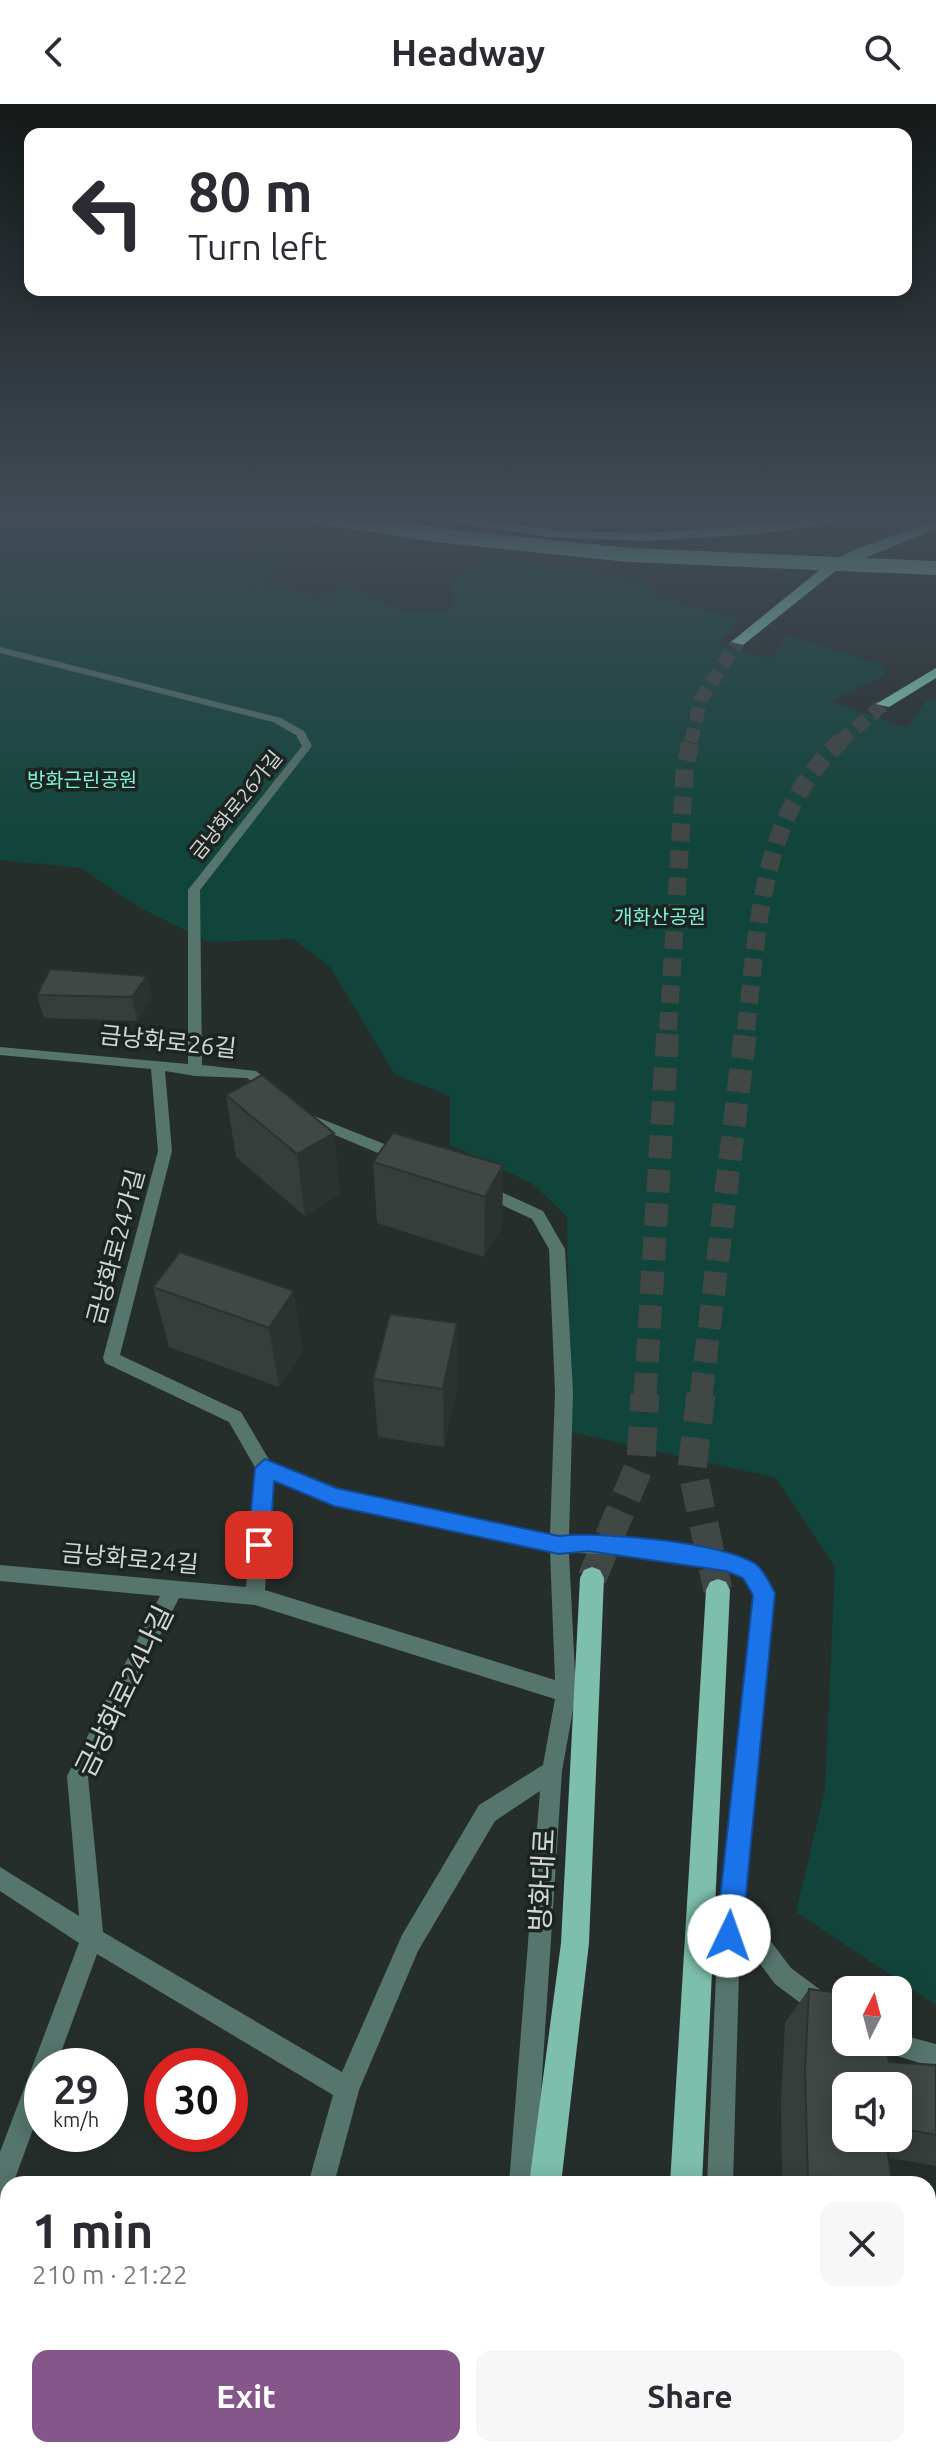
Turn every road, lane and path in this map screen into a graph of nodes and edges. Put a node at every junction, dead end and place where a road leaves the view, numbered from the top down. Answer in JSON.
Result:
{"nodes":[{"id":1,"x":757,"y":626,"type":"edge"},
{"id":2,"x":738,"y":642,"type":"tunnel mouth"},
{"id":3,"x":0,"y":650,"type":"edge"},
{"id":4,"x":936,"y":672,"type":"edge"},
{"id":5,"x":884,"y":704,"type":"tunnel mouth"},
{"id":6,"x":3,"y":1055,"type":"edge"},
{"id":7,"x":157,"y":1064,"type":"junction"},
{"id":8,"x":195,"y":1071,"type":"junction"},
{"id":9,"x":413,"y":1161,"type":"edge"},
{"id":10,"x":472,"y":1185,"type":"edge"},
{"id":11,"x":265,"y":1468,"type":"junction"},
{"id":12,"x":559,"y":1545,"type":"junction"},
{"id":13,"x":0,"y":1573,"type":"edge"},
{"id":14,"x":592,"y":1578,"type":"tunnel mouth"},
{"id":15,"x":174,"y":1589,"type":"junction"},
{"id":16,"x":718,"y":1590,"type":"tunnel mouth"},
{"id":17,"x":255,"y":1596,"type":"junction"},
{"id":18,"x":566,"y":1693,"type":"junction"},
{"id":19,"x":552,"y":1771,"type":"junction"},
{"id":20,"x":0,"y":1878,"type":"edge"},
{"id":21,"x":730,"y":1905,"type":"junction"},
{"id":22,"x":92,"y":1938,"type":"junction"},
{"id":23,"x":832,"y":2013,"type":"edge"},
{"id":24,"x":51,"y":2048,"type":"edge"},
{"id":25,"x":912,"y":2049,"type":"edge"},
{"id":26,"x":936,"y":2056,"type":"edge"},
{"id":27,"x":347,"y":2089,"type":"junction"},
{"id":28,"x":24,"y":2121,"type":"edge"},
{"id":29,"x":4,"y":2176,"type":"edge"},
{"id":30,"x":323,"y":2176,"type":"edge"},
{"id":31,"x":523,"y":2176,"type":"edge"},
{"id":32,"x":546,"y":2176,"type":"edge"},
{"id":33,"x":686,"y":2176,"type":"edge"},
{"id":34,"x":720,"y":2176,"type":"edge"}],
"edges":[{"from":1,"to":2,"type":"highway"},
{"from":3,"to":8,"type":"street","name":"금낭화로26가길"},
{"from":4,"to":5,"type":"highway"},
{"from":6,"to":7,"type":"street","name":"금낭화로26길"},
{"from":7,"to":8,"type":"street","name":"금낭화로26길"},
{"from":7,"to":11,"type":"street","name":"금낭화로24가길"},
{"from":8,"to":9,"type":"street","name":"금낭화로26길"},
{"from":10,"to":12,"type":"street"},
{"from":11,"to":12,"type":"street"},
{"from":11,"to":17,"type":"street"},
{"from":12,"to":18,"type":"street"},
{"from":12,"to":21,"type":"street"},
{"from":13,"to":15,"type":"street","name":"금낭화로24길"},
{"from":14,"to":32,"type":"main road","name":"방화대로"},
{"from":15,"to":17,"type":"street","name":"금낭화로24길"},
{"from":15,"to":22,"type":"street","name":"금낭화로24나길"},
{"from":16,"to":33,"type":"main road"},
{"from":17,"to":18,"type":"street"},
{"from":18,"to":19,"type":"street"},
{"from":19,"to":27,"type":"street"},
{"from":19,"to":31,"type":"street"},
{"from":20,"to":22,"type":"street"},
{"from":21,"to":23,"type":"street"},
{"from":21,"to":34,"type":"street"},
{"from":22,"to":24,"type":"street","name":"금낭화로24나길"},
{"from":22,"to":27,"type":"street"},
{"from":25,"to":26,"type":"street"},
{"from":27,"to":30,"type":"street"},
{"from":28,"to":29,"type":"street"}]}
